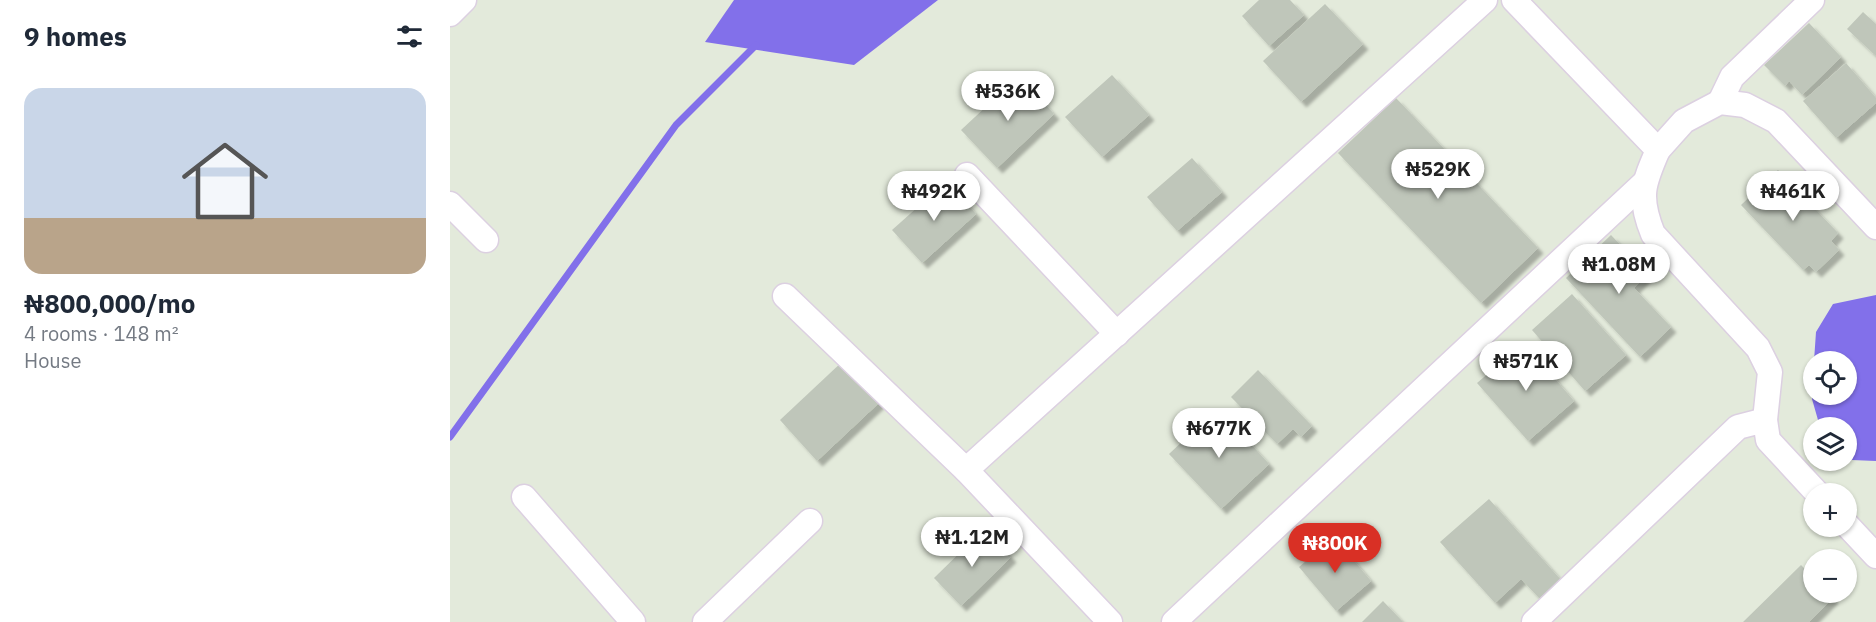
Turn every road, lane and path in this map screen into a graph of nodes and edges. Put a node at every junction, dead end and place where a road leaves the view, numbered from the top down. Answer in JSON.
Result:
{"nodes":[{"id":1,"x":464,"y":0,"type":"edge"},
{"id":2,"x":1485,"y":0,"type":"edge"},
{"id":3,"x":1514,"y":0,"type":"edge"},
{"id":4,"x":1812,"y":0,"type":"edge"},
{"id":5,"x":450,"y":14,"type":"edge"},
{"id":6,"x":1720,"y":102,"type":"junction"},
{"id":7,"x":1659,"y":150,"type":"junction"},
{"id":8,"x":967,"y":175,"type":"dead end"},
{"id":9,"x":1643,"y":184,"type":"junction"},
{"id":10,"x":450,"y":204,"type":"edge"},
{"id":11,"x":1876,"y":227,"type":"edge"},
{"id":12,"x":486,"y":240,"type":"dead end"},
{"id":13,"x":785,"y":296,"type":"dead end"},
{"id":14,"x":1117,"y":334,"type":"junction"},
{"id":15,"x":1766,"y":420,"type":"junction"},
{"id":16,"x":966,"y":470,"type":"junction"},
{"id":17,"x":1808,"y":483,"type":"edge"},
{"id":18,"x":524,"y":497,"type":"dead end"},
{"id":19,"x":810,"y":521,"type":"dead end"},
{"id":20,"x":1857,"y":536,"type":"edge"},
{"id":21,"x":1876,"y":556,"type":"edge"},
{"id":22,"x":633,"y":622,"type":"edge"},
{"id":23,"x":705,"y":622,"type":"edge"},
{"id":24,"x":1110,"y":622,"type":"edge"},
{"id":25,"x":1174,"y":622,"type":"edge"},
{"id":26,"x":1534,"y":622,"type":"edge"}],
"edges":[{"from":1,"to":5,"type":"street"},
{"from":2,"to":14,"type":"street"},
{"from":3,"to":7,"type":"street"},
{"from":4,"to":6,"type":"street"},
{"from":6,"to":7,"type":"street"},
{"from":6,"to":11,"type":"street"},
{"from":7,"to":9,"type":"street"},
{"from":8,"to":14,"type":"street"},
{"from":9,"to":15,"type":"street"},
{"from":9,"to":25,"type":"street"},
{"from":10,"to":12,"type":"street"},
{"from":13,"to":16,"type":"street"},
{"from":14,"to":16,"type":"street"},
{"from":15,"to":17,"type":"street"},
{"from":15,"to":26,"type":"street"},
{"from":16,"to":24,"type":"street"},
{"from":18,"to":22,"type":"street"},
{"from":19,"to":23,"type":"street"},
{"from":20,"to":21,"type":"street"}]}
